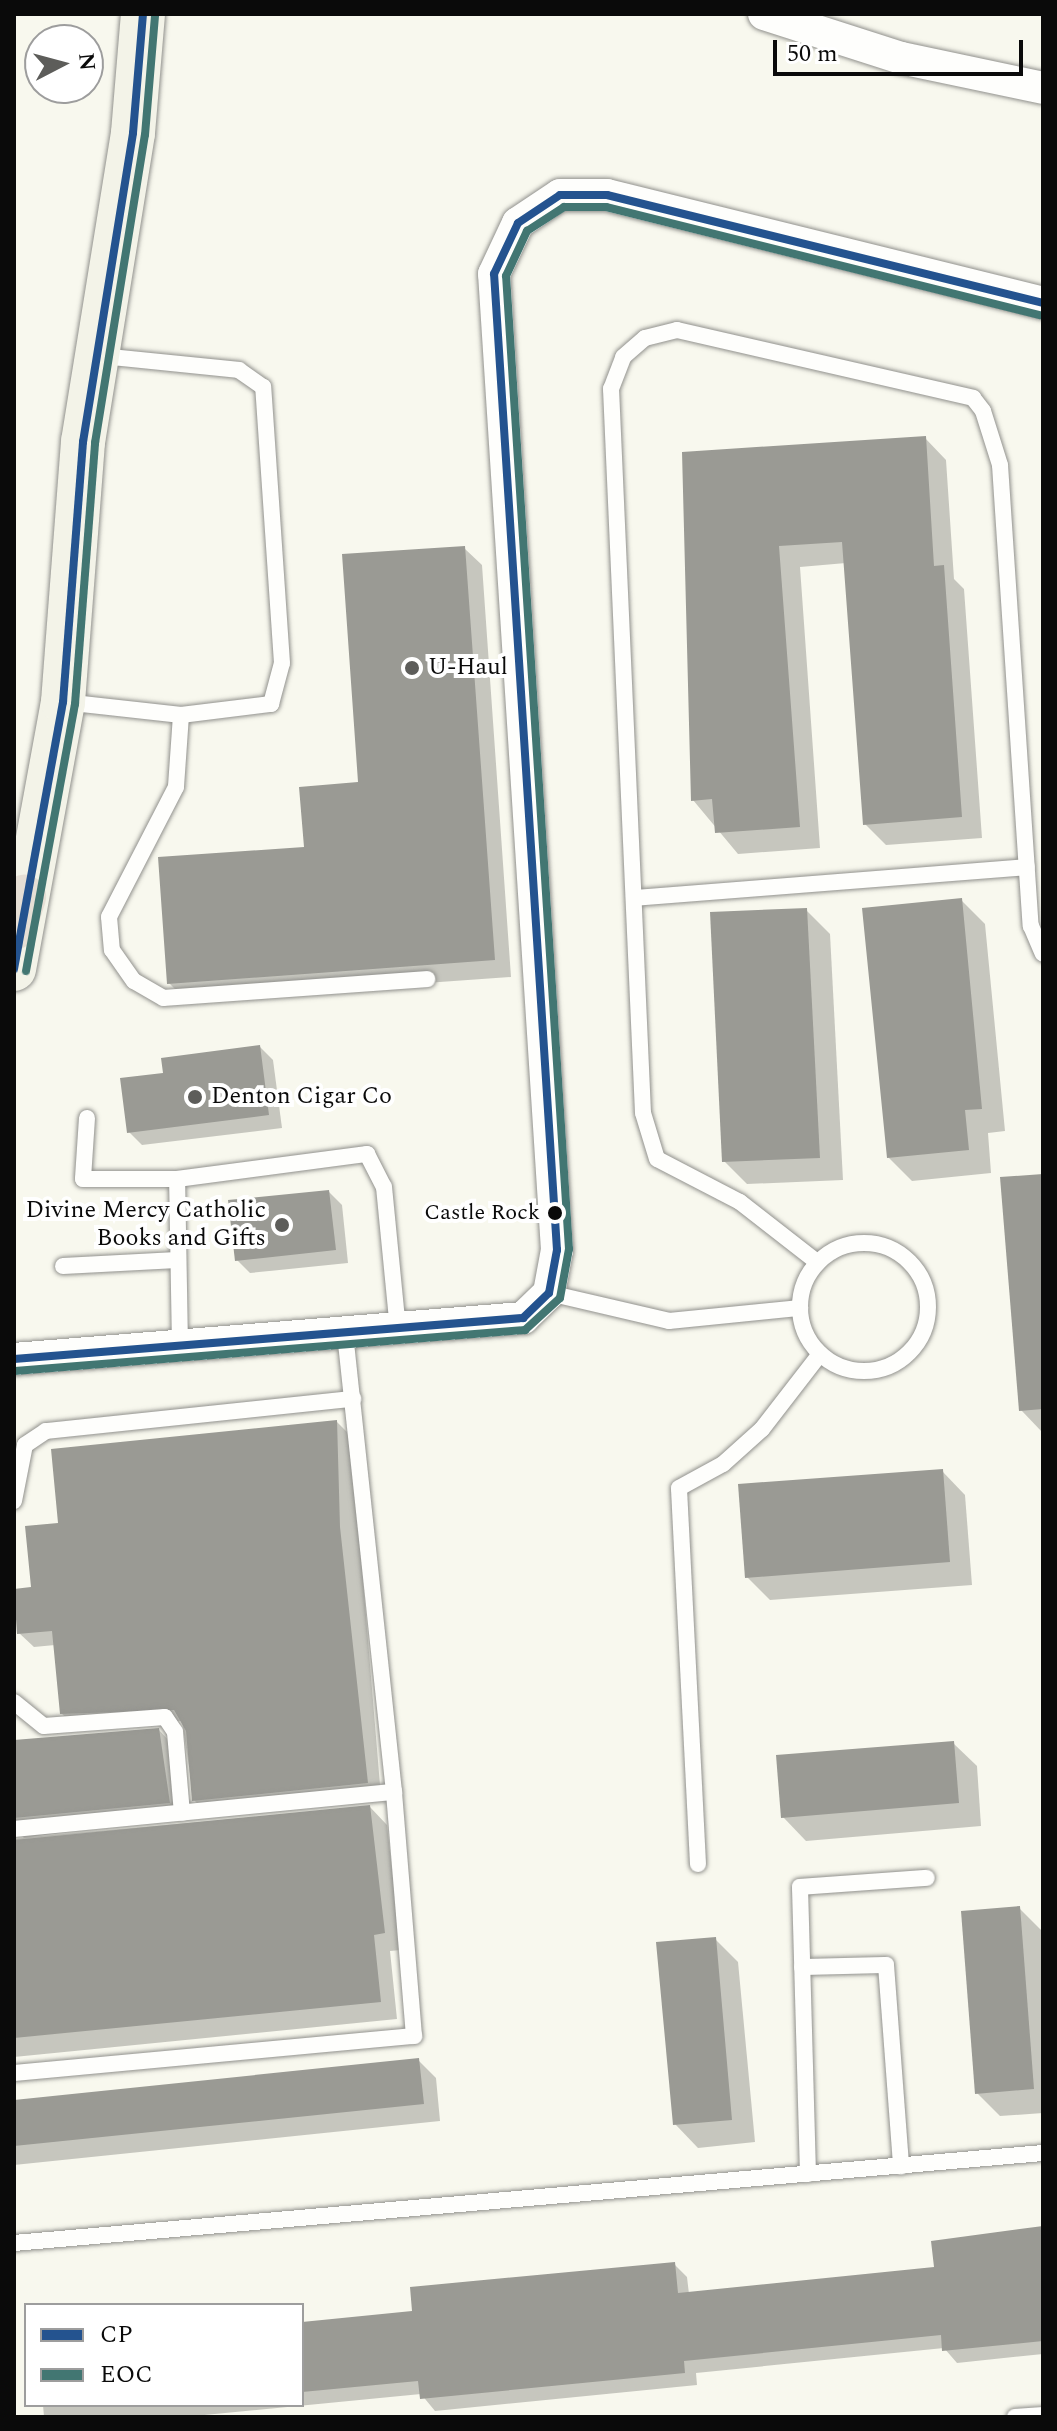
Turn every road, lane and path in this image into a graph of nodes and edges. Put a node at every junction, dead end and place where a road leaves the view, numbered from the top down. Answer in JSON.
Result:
{"nodes":[{"id":1,"x":143,"y":14,"type":"edge"},
{"id":2,"x":764,"y":14,"type":"edge"},
{"id":3,"x":1043,"y":88,"type":"edge"},
{"id":4,"x":1043,"y":303,"type":"edge"},
{"id":5,"x":96,"y":354,"type":"junction"},
{"id":6,"x":63,"y":702,"type":"junction"},
{"id":7,"x":181,"y":715,"type":"junction"},
{"id":8,"x":1027,"y":867,"type":"junction"},
{"id":9,"x":634,"y":898,"type":"junction"},
{"id":10,"x":19,"y":912,"type":"edge"},
{"id":11,"x":1043,"y":954,"type":"edge"},
{"id":12,"x":14,"y":969,"type":"edge"},
{"id":13,"x":427,"y":979,"type":"dead end"},
{"id":14,"x":87,"y":1118,"type":"dead end"},
{"id":15,"x":177,"y":1179,"type":"junction"},
{"id":16,"x":177,"y":1260,"type":"junction"},
{"id":17,"x":817,"y":1262,"type":"junction"},
{"id":18,"x":63,"y":1266,"type":"dead end"},
{"id":19,"x":549,"y":1293,"type":"junction"},
{"id":20,"x":800,"y":1308,"type":"junction"},
{"id":21,"x":398,"y":1329,"type":"junction"},
{"id":22,"x":345,"y":1333,"type":"junction"},
{"id":23,"x":180,"y":1346,"type":"junction"},
{"id":24,"x":820,"y":1354,"type":"junction"},
{"id":25,"x":14,"y":1359,"type":"edge"},
{"id":26,"x":353,"y":1399,"type":"junction"},
{"id":27,"x":14,"y":1501,"type":"edge"},
{"id":28,"x":14,"y":1702,"type":"edge"},
{"id":29,"x":394,"y":1792,"type":"junction"},
{"id":30,"x":182,"y":1813,"type":"junction"},
{"id":31,"x":14,"y":1829,"type":"edge"},
{"id":32,"x":698,"y":1864,"type":"dead end"},
{"id":33,"x":927,"y":1878,"type":"dead end"},
{"id":34,"x":802,"y":1967,"type":"junction"},
{"id":35,"x":14,"y":2073,"type":"edge"},
{"id":36,"x":1043,"y":2153,"type":"edge"},
{"id":37,"x":901,"y":2166,"type":"junction"},
{"id":38,"x":808,"y":2174,"type":"junction"},
{"id":39,"x":14,"y":2243,"type":"edge"},
{"id":40,"x":1043,"y":2415,"type":"edge"},
{"id":41,"x":1015,"y":2417,"type":"edge"}],
"edges":[{"from":1,"to":5,"type":"main road"},
{"from":2,"to":3,"type":"street"},
{"from":4,"to":19,"type":"street"},
{"from":5,"to":6,"type":"main road"},
{"from":5,"to":7,"type":"lane"},
{"from":6,"to":7,"type":"lane"},
{"from":6,"to":10,"type":"main road"},
{"from":7,"to":13,"type":"lane"},
{"from":8,"to":9,"type":"lane"},
{"from":8,"to":9,"type":"lane"},
{"from":8,"to":11,"type":"lane"},
{"from":9,"to":17,"type":"lane"},
{"from":10,"to":12,"type":"main road"},
{"from":14,"to":15,"type":"lane"},
{"from":15,"to":16,"type":"lane"},
{"from":15,"to":21,"type":"lane"},
{"from":16,"to":18,"type":"lane"},
{"from":16,"to":23,"type":"lane"},
{"from":17,"to":20,"type":"lane"},
{"from":17,"to":24,"type":"lane"},
{"from":19,"to":20,"type":"lane"},
{"from":19,"to":21,"type":"street"},
{"from":20,"to":24,"type":"lane"},
{"from":21,"to":22,"type":"street"},
{"from":22,"to":23,"type":"street"},
{"from":22,"to":26,"type":"lane"},
{"from":23,"to":25,"type":"street"},
{"from":24,"to":32,"type":"lane"},
{"from":26,"to":27,"type":"lane"},
{"from":26,"to":29,"type":"lane"},
{"from":28,"to":30,"type":"lane"},
{"from":29,"to":30,"type":"lane"},
{"from":29,"to":35,"type":"lane"},
{"from":30,"to":31,"type":"lane"},
{"from":33,"to":34,"type":"lane"},
{"from":34,"to":37,"type":"lane"},
{"from":34,"to":38,"type":"lane"},
{"from":36,"to":37,"type":"lane"},
{"from":37,"to":38,"type":"lane"},
{"from":38,"to":39,"type":"lane"},
{"from":40,"to":41,"type":"lane"}]}
